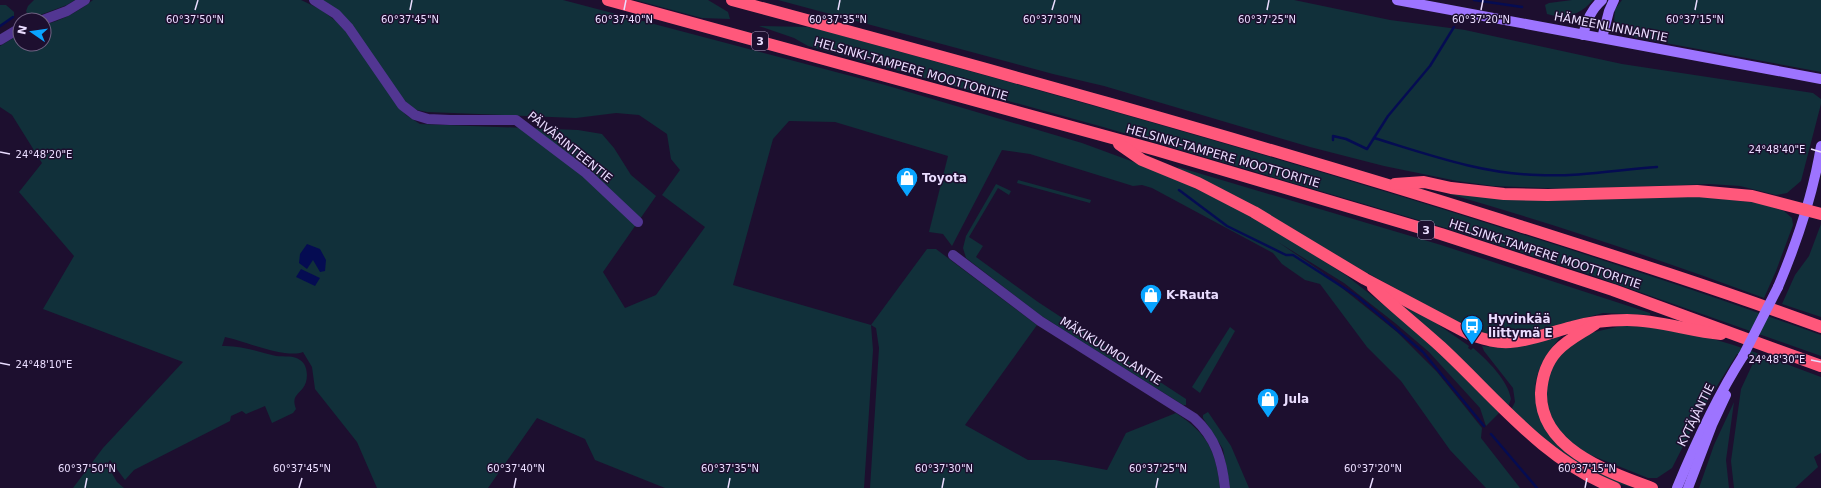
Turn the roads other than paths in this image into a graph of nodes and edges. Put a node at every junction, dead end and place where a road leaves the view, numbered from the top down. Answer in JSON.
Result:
{"nodes":[{"id":1,"x":85,"y":0,"type":"edge"},
{"id":2,"x":314,"y":0,"type":"edge"},
{"id":3,"x":608,"y":0,"type":"edge"},
{"id":4,"x":732,"y":0,"type":"edge"},
{"id":5,"x":1397,"y":0,"type":"edge"},
{"id":6,"x":1602,"y":0,"type":"edge"},
{"id":7,"x":1614,"y":0,"type":"edge"},
{"id":8,"x":52,"y":17,"type":"edge"},
{"id":9,"x":12,"y":33,"type":"edge"},
{"id":10,"x":1583,"y":35,"type":"junction"},
{"id":11,"x":1602,"y":38,"type":"junction"},
{"id":12,"x":0,"y":40,"type":"edge"},
{"id":13,"x":1821,"y":79,"type":"edge"},
{"id":14,"x":1110,"y":138,"type":"junction"},
{"id":15,"x":1821,"y":146,"type":"edge"},
{"id":16,"x":1388,"y":184,"type":"junction"},
{"id":17,"x":1806,"y":210,"type":"junction"},
{"id":18,"x":1821,"y":214,"type":"edge"},
{"id":19,"x":638,"y":222,"type":"dead end"},
{"id":20,"x":953,"y":255,"type":"dead end"},
{"id":21,"x":1365,"y":279,"type":"junction"},
{"id":22,"x":1599,"y":322,"type":"junction"},
{"id":23,"x":1821,"y":327,"type":"edge"},
{"id":24,"x":1738,"y":335,"type":"junction"},
{"id":25,"x":1743,"y":356,"type":"junction"},
{"id":26,"x":1821,"y":366,"type":"edge"},
{"id":27,"x":1225,"y":488,"type":"edge"},
{"id":28,"x":1615,"y":488,"type":"edge"},
{"id":29,"x":1652,"y":488,"type":"edge"},
{"id":30,"x":1677,"y":488,"type":"edge"},
{"id":31,"x":1688,"y":488,"type":"edge"}],
"edges":[{"from":1,"to":8,"type":"street"},
{"from":2,"to":19,"type":"street","name":"PÄIVÄRINTEENTIE"},
{"from":3,"to":14,"type":"highway","name":"HELSINKI-TAMPERE MOOTTORITIE","number":"3"},
{"from":4,"to":16,"type":"highway","name":"HELSINKI-TAMPERE MOOTTORITIE"},
{"from":5,"to":10,"type":"main road","name":"HÄMEENLINNANTIE"},
{"from":6,"to":10,"type":"main road"},
{"from":7,"to":11,"type":"main road"},
{"from":9,"to":12,"type":"street"},
{"from":10,"to":11,"type":"main road","name":"HÄMEENLINNANTIE"},
{"from":11,"to":13,"type":"main road","name":"HÄMEENLINNANTIE"},
{"from":14,"to":21,"type":"highway"},
{"from":14,"to":24,"type":"highway","name":"HELSINKI-TAMPERE MOOTTORITIE","number":"3"},
{"from":15,"to":17,"type":"main road","name":"KYTÄJÄNTIE"},
{"from":16,"to":17,"type":"highway"},
{"from":16,"to":23,"type":"highway","name":"HELSINKI-TAMPERE MOOTTORITIE"},
{"from":17,"to":18,"type":"highway"},
{"from":17,"to":25,"type":"main road","name":"KYTÄJÄNTIE","bridge":true},
{"from":20,"to":27,"type":"street","name":"MÄKIKUUMOLANTIE"},
{"from":21,"to":22,"type":"highway"},
{"from":21,"to":28,"type":"highway"},
{"from":22,"to":24,"type":"highway"},
{"from":22,"to":29,"type":"highway"},
{"from":24,"to":26,"type":"highway","name":"HELSINKI-TAMPERE MOOTTORITIE","number":"3"},
{"from":25,"to":30,"type":"main road","name":"KYTÄJÄNTIE"},
{"from":25,"to":31,"type":"main road","name":"KYTÄJÄNTIE"}]}
